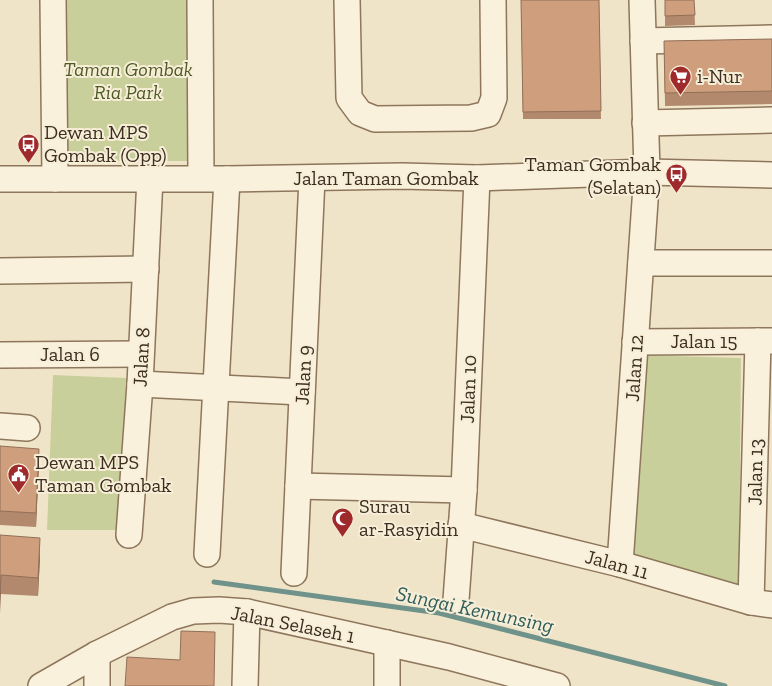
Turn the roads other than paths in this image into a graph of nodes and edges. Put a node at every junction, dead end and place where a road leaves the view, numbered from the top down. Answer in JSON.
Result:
{"nodes":[{"id":1,"x":52,"y":0,"type":"edge"},
{"id":2,"x":200,"y":0,"type":"edge"},
{"id":3,"x":347,"y":0,"type":"edge"},
{"id":4,"x":493,"y":0,"type":"edge"},
{"id":5,"x":642,"y":0,"type":"edge"},
{"id":6,"x":772,"y":38,"type":"edge"},
{"id":7,"x":643,"y":41,"type":"junction"},
{"id":8,"x":772,"y":120,"type":"edge"},
{"id":9,"x":645,"y":123,"type":"junction"},
{"id":10,"x":647,"y":172,"type":"junction"},
{"id":11,"x":772,"y":175,"type":"edge"},
{"id":12,"x":150,"y":178,"type":"junction"},
{"id":13,"x":201,"y":178,"type":"junction"},
{"id":14,"x":312,"y":178,"type":"junction"},
{"id":15,"x":477,"y":178,"type":"junction"},
{"id":16,"x":0,"y":179,"type":"edge"},
{"id":17,"x":55,"y":179,"type":"junction"},
{"id":18,"x":227,"y":179,"type":"junction"},
{"id":19,"x":641,"y":263,"type":"junction"},
{"id":20,"x":772,"y":263,"type":"edge"},
{"id":21,"x":146,"y":270,"type":"junction"},
{"id":22,"x":0,"y":271,"type":"edge"},
{"id":23,"x":765,"y":341,"type":"edge"},
{"id":24,"x":635,"y":342,"type":"junction"},
{"id":25,"x":0,"y":354,"type":"edge"},
{"id":26,"x":140,"y":354,"type":"junction"},
{"id":27,"x":140,"y":384,"type":"junction"},
{"id":28,"x":216,"y":389,"type":"junction"},
{"id":29,"x":302,"y":392,"type":"junction"},
{"id":30,"x":0,"y":426,"type":"edge"},
{"id":31,"x":27,"y":428,"type":"dead end"},
{"id":32,"x":298,"y":486,"type":"junction"},
{"id":33,"x":464,"y":490,"type":"junction"},
{"id":34,"x":462,"y":526,"type":"junction"},
{"id":35,"x":129,"y":535,"type":"dead end"},
{"id":36,"x":207,"y":554,"type":"dead end"},
{"id":37,"x":620,"y":564,"type":"junction"},
{"id":38,"x":294,"y":573,"type":"dead end"},
{"id":39,"x":456,"y":600,"type":"dead end"},
{"id":40,"x":762,"y":604,"type":"edge"},
{"id":41,"x":247,"y":612,"type":"junction"},
{"id":42,"x":387,"y":643,"type":"junction"},
{"id":43,"x":97,"y":654,"type":"junction"},
{"id":44,"x":522,"y":681,"type":"edge"},
{"id":45,"x":41,"y":686,"type":"edge"},
{"id":46,"x":97,"y":686,"type":"edge"},
{"id":47,"x":245,"y":686,"type":"edge"},
{"id":48,"x":387,"y":686,"type":"edge"},
{"id":49,"x":557,"y":686,"type":"edge"}],
"edges":[{"from":1,"to":17,"type":"street"},
{"from":2,"to":13,"type":"street"},
{"from":3,"to":4,"type":"street"},
{"from":5,"to":7,"type":"street","name":"Jalan 12"},
{"from":6,"to":7,"type":"street"},
{"from":7,"to":9,"type":"street","name":"Jalan 12"},
{"from":8,"to":9,"type":"street"},
{"from":9,"to":10,"type":"street","name":"Jalan 12"},
{"from":10,"to":11,"type":"street","name":"Jalan Taman Gombak"},
{"from":10,"to":15,"type":"street","name":"Jalan Taman Gombak"},
{"from":10,"to":19,"type":"street","name":"Jalan 12"},
{"from":12,"to":13,"type":"street","name":"Jalan Taman Gombak"},
{"from":12,"to":17,"type":"street","name":"Jalan Taman Gombak"},
{"from":12,"to":21,"type":"street","name":"Jalan 8"},
{"from":13,"to":18,"type":"street","name":"Jalan Taman Gombak"},
{"from":14,"to":15,"type":"street","name":"Jalan Taman Gombak"},
{"from":14,"to":18,"type":"street","name":"Jalan Taman Gombak"},
{"from":14,"to":29,"type":"street","name":"Jalan 9"},
{"from":15,"to":33,"type":"street","name":"Jalan 10"},
{"from":16,"to":17,"type":"street","name":"Jalan Taman Gombak"},
{"from":18,"to":28,"type":"street"},
{"from":19,"to":20,"type":"street"},
{"from":19,"to":24,"type":"street","name":"Jalan 12"},
{"from":21,"to":22,"type":"street"},
{"from":21,"to":26,"type":"street","name":"Jalan 8"},
{"from":23,"to":24,"type":"street","name":"Jalan 15"},
{"from":23,"to":40,"type":"street","name":"Jalan 13"},
{"from":24,"to":37,"type":"street","name":"Jalan 12"},
{"from":25,"to":26,"type":"street","name":"Jalan 6"},
{"from":26,"to":27,"type":"street","name":"Jalan 8"},
{"from":27,"to":28,"type":"street"},
{"from":27,"to":35,"type":"street","name":"Jalan 8"},
{"from":28,"to":29,"type":"street"},
{"from":28,"to":36,"type":"street"},
{"from":29,"to":32,"type":"street","name":"Jalan 9"},
{"from":30,"to":31,"type":"street"},
{"from":32,"to":33,"type":"street"},
{"from":32,"to":38,"type":"street","name":"Jalan 9"},
{"from":33,"to":34,"type":"street","name":"Jalan 10"},
{"from":34,"to":37,"type":"street","name":"Jalan 11"},
{"from":34,"to":39,"type":"street","name":"Jalan 10"},
{"from":37,"to":40,"type":"street","name":"Jalan 11"},
{"from":41,"to":42,"type":"street","name":"Jalan Selaseh 1"},
{"from":41,"to":43,"type":"street","name":"Jalan Selaseh 1"},
{"from":41,"to":47,"type":"street"},
{"from":42,"to":44,"type":"street","name":"Jalan Selaseh 1"},
{"from":42,"to":48,"type":"street"},
{"from":43,"to":45,"type":"street","name":"Jalan Selaseh 1"},
{"from":43,"to":46,"type":"street"},
{"from":44,"to":49,"type":"street","name":"Jalan Selaseh 1"}]}
